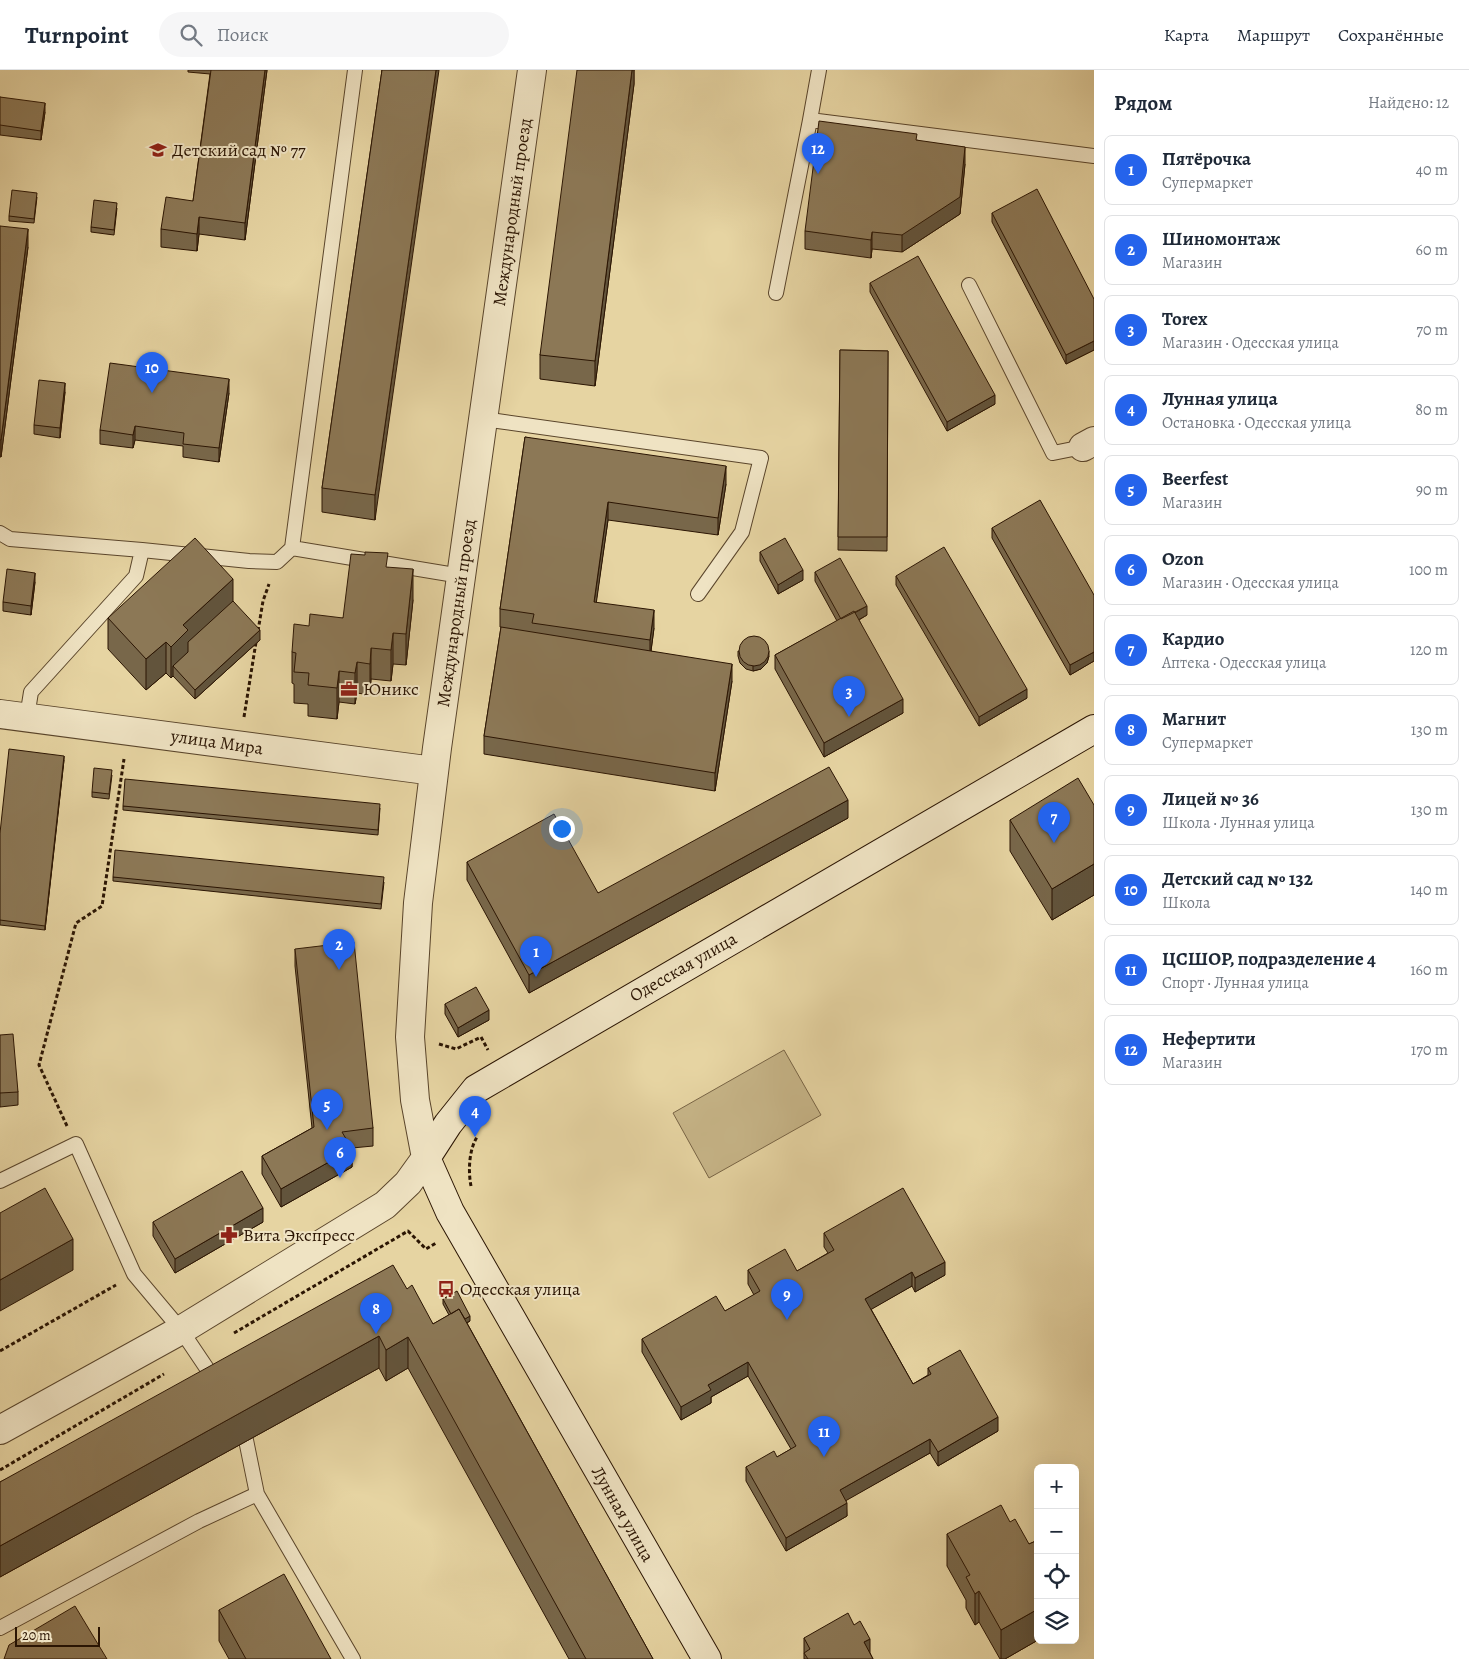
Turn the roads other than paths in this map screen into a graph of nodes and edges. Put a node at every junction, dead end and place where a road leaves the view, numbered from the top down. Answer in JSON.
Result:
{"nodes":[{"id":1,"x":355,"y":70,"type":"edge"},
{"id":2,"x":532,"y":70,"type":"edge"},
{"id":3,"x":819,"y":70,"type":"edge"},
{"id":4,"x":810,"y":120,"type":"junction"},
{"id":5,"x":1094,"y":156,"type":"edge"},
{"id":6,"x":969,"y":285,"type":"dead end"},
{"id":7,"x":776,"y":293,"type":"dead end"},
{"id":8,"x":483,"y":419,"type":"junction"},
{"id":9,"x":1088,"y":444,"type":"edge"},
{"id":10,"x":0,"y":533,"type":"edge"},
{"id":11,"x":292,"y":548,"type":"junction"},
{"id":12,"x":142,"y":550,"type":"junction"},
{"id":13,"x":461,"y":576,"type":"junction"},
{"id":14,"x":698,"y":594,"type":"dead end"},
{"id":15,"x":0,"y":714,"type":"edge"},
{"id":16,"x":28,"y":717,"type":"junction"},
{"id":17,"x":1094,"y":729,"type":"edge"},
{"id":18,"x":434,"y":771,"type":"junction"},
{"id":19,"x":426,"y":1158,"type":"junction"},
{"id":20,"x":0,"y":1181,"type":"edge"},
{"id":21,"x":181,"y":1330,"type":"junction"},
{"id":22,"x":222,"y":1391,"type":"edge"},
{"id":23,"x":0,"y":1430,"type":"edge"},
{"id":24,"x":246,"y":1440,"type":"edge"},
{"id":25,"x":256,"y":1494,"type":"junction"},
{"id":26,"x":0,"y":1628,"type":"edge"},
{"id":27,"x":353,"y":1659,"type":"edge"},
{"id":28,"x":707,"y":1659,"type":"edge"}],
"edges":[{"from":1,"to":11,"type":"lane"},
{"from":2,"to":8,"type":"street","name":"Международный проезд"},
{"from":3,"to":4,"type":"lane"},
{"from":4,"to":5,"type":"lane"},
{"from":4,"to":7,"type":"lane"},
{"from":6,"to":9,"type":"lane"},
{"from":8,"to":13,"type":"street","name":"Международный проезд"},
{"from":8,"to":14,"type":"lane"},
{"from":10,"to":12,"type":"lane"},
{"from":11,"to":12,"type":"lane"},
{"from":11,"to":13,"type":"lane"},
{"from":12,"to":16,"type":"lane"},
{"from":13,"to":18,"type":"street","name":"Международный проезд"},
{"from":15,"to":16,"type":"street","name":"улица Мира"},
{"from":16,"to":18,"type":"street","name":"улица Мира"},
{"from":17,"to":19,"type":"street","name":"Одесская улица"},
{"from":18,"to":19,"type":"street","name":"Международный проезд"},
{"from":19,"to":21,"type":"street","name":"Одесская улица"},
{"from":19,"to":28,"type":"street","name":"Лунная улица"},
{"from":20,"to":21,"type":"lane"},
{"from":21,"to":22,"type":"lane"},
{"from":21,"to":23,"type":"street","name":"Одесская улица"},
{"from":24,"to":25,"type":"lane"},
{"from":25,"to":26,"type":"lane"},
{"from":25,"to":27,"type":"lane"}]}
